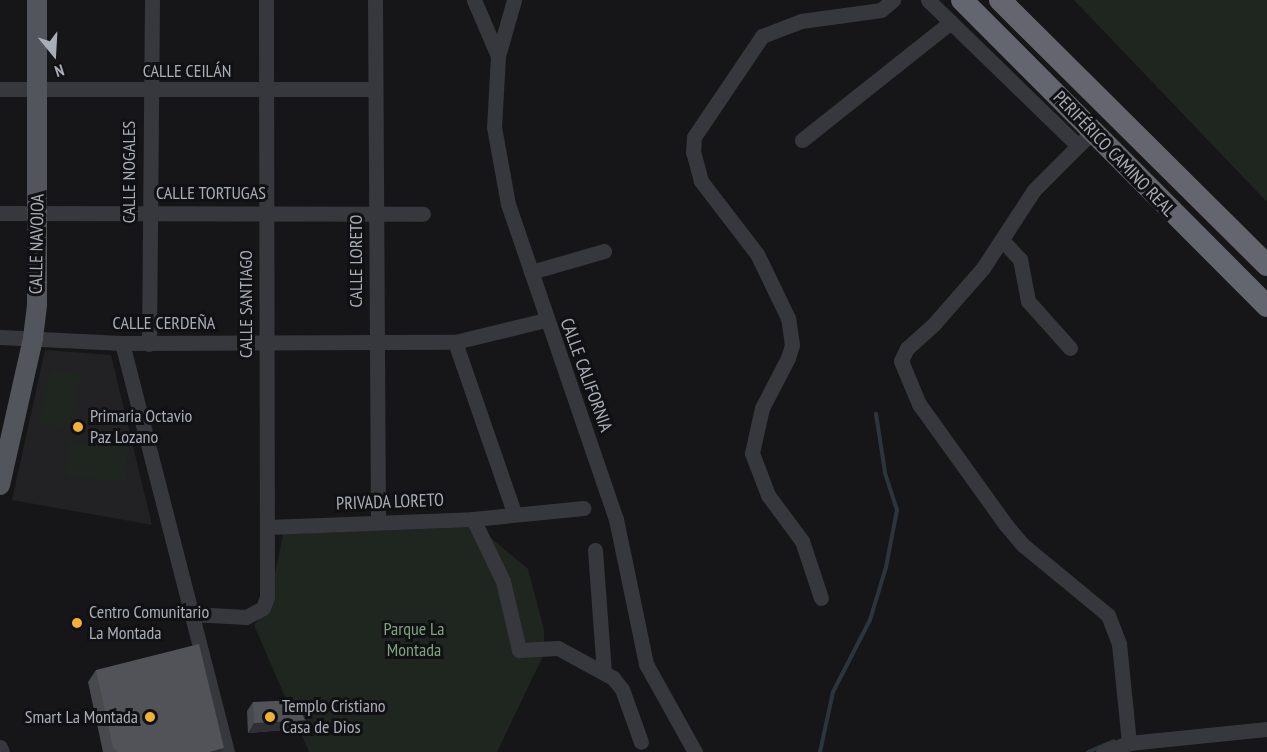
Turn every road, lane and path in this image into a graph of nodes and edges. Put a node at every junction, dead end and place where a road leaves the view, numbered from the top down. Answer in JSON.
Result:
{"nodes":[{"id":1,"x":37,"y":0,"type":"edge"},
{"id":2,"x":152,"y":0,"type":"edge"},
{"id":3,"x":266,"y":0,"type":"edge"},
{"id":4,"x":375,"y":0,"type":"edge"},
{"id":5,"x":474,"y":0,"type":"edge"},
{"id":6,"x":514,"y":0,"type":"edge"},
{"id":7,"x":893,"y":0,"type":"edge"},
{"id":8,"x":928,"y":0,"type":"edge"},
{"id":9,"x":962,"y":0,"type":"edge"},
{"id":10,"x":1000,"y":0,"type":"edge"},
{"id":11,"x":951,"y":22,"type":"junction"},
{"id":12,"x":498,"y":56,"type":"junction"},
{"id":13,"x":1034,"y":87,"type":"junction"},
{"id":14,"x":0,"y":89,"type":"edge"},
{"id":15,"x":375,"y":89,"type":"junction"},
{"id":16,"x":39,"y":90,"type":"junction"},
{"id":17,"x":150,"y":90,"type":"junction"},
{"id":18,"x":265,"y":91,"type":"junction"},
{"id":19,"x":1085,"y":139,"type":"junction"},
{"id":20,"x":802,"y":140,"type":"dead end"},
{"id":21,"x":265,"y":212,"type":"junction"},
{"id":22,"x":375,"y":212,"type":"junction"},
{"id":23,"x":0,"y":213,"type":"edge"},
{"id":24,"x":38,"y":213,"type":"junction"},
{"id":25,"x":148,"y":213,"type":"junction"},
{"id":26,"x":423,"y":214,"type":"dead end"},
{"id":27,"x":1002,"y":240,"type":"junction"},
{"id":28,"x":604,"y":251,"type":"dead end"},
{"id":29,"x":1267,"y":264,"type":"edge"},
{"id":30,"x":531,"y":272,"type":"junction"},
{"id":31,"x":1267,"y":306,"type":"edge"},
{"id":32,"x":545,"y":320,"type":"junction"},
{"id":33,"x":0,"y":337,"type":"edge"},
{"id":34,"x":33,"y":338,"type":"junction"},
{"id":35,"x":265,"y":341,"type":"junction"},
{"id":36,"x":455,"y":342,"type":"junction"},
{"id":37,"x":122,"y":343,"type":"junction"},
{"id":38,"x":376,"y":343,"type":"junction"},
{"id":39,"x":149,"y":344,"type":"junction"},
{"id":40,"x":1070,"y":348,"type":"dead end"},
{"id":41,"x":2,"y":473,"type":"edge"},
{"id":42,"x":583,"y":508,"type":"dead end"},
{"id":43,"x":514,"y":512,"type":"junction"},
{"id":44,"x":473,"y":519,"type":"junction"},
{"id":45,"x":378,"y":521,"type":"junction"},
{"id":46,"x":268,"y":527,"type":"junction"},
{"id":47,"x":595,"y":550,"type":"dead end"},
{"id":48,"x":821,"y":598,"type":"dead end"},
{"id":49,"x":192,"y":615,"type":"junction"},
{"id":50,"x":604,"y":673,"type":"junction"},
{"id":51,"x":1267,"y":729,"type":"edge"},
{"id":52,"x":641,"y":742,"type":"dead end"},
{"id":53,"x":1129,"y":743,"type":"junction"},
{"id":54,"x":0,"y":747,"type":"edge"},
{"id":55,"x":2,"y":752,"type":"edge"},
{"id":56,"x":227,"y":752,"type":"edge"},
{"id":57,"x":696,"y":752,"type":"edge"},
{"id":58,"x":1102,"y":752,"type":"edge"}],
"edges":[{"from":1,"to":16,"type":"main road","name":"CALLE NAVOJOA"},
{"from":2,"to":17,"type":"street","name":"CALLE NOGALES"},
{"from":3,"to":18,"type":"street","name":"CALLE SANTIAGO"},
{"from":4,"to":15,"type":"street","name":"CALLE LORETO"},
{"from":5,"to":12,"type":"street"},
{"from":6,"to":12,"type":"street","name":"CALLE CALIFORNIA"},
{"from":7,"to":48,"type":"street"},
{"from":8,"to":11,"type":"street"},
{"from":9,"to":13,"type":"highway","name":"PERIFÉRICO CAMINO REAL"},
{"from":10,"to":29,"type":"highway","name":"PERIFÉRICO CAMINO REAL"},
{"from":11,"to":13,"type":"street"},
{"from":11,"to":20,"type":"street"},
{"from":12,"to":30,"type":"street","name":"CALLE CALIFORNIA"},
{"from":13,"to":19,"type":"highway","name":"PERIFÉRICO CAMINO REAL"},
{"from":14,"to":16,"type":"street","name":"CALLE CEILÁN"},
{"from":15,"to":18,"type":"street","name":"CALLE CEILÁN"},
{"from":15,"to":22,"type":"street","name":"CALLE LORETO"},
{"from":16,"to":17,"type":"street","name":"CALLE CEILÁN"},
{"from":16,"to":24,"type":"main road","name":"CALLE NAVOJOA"},
{"from":17,"to":18,"type":"street","name":"CALLE CEILÁN"},
{"from":17,"to":25,"type":"street","name":"CALLE NOGALES"},
{"from":18,"to":21,"type":"street","name":"CALLE SANTIAGO"},
{"from":19,"to":27,"type":"street"},
{"from":19,"to":31,"type":"highway","name":"PERIFÉRICO CAMINO REAL"},
{"from":21,"to":22,"type":"street","name":"CALLE TORTUGAS"},
{"from":21,"to":25,"type":"street","name":"CALLE TORTUGAS"},
{"from":21,"to":35,"type":"street","name":"CALLE SANTIAGO"},
{"from":22,"to":26,"type":"street","name":"CALLE TORTUGAS"},
{"from":22,"to":38,"type":"street","name":"CALLE LORETO"},
{"from":23,"to":24,"type":"street","name":"CALLE TORTUGAS"},
{"from":24,"to":25,"type":"street","name":"CALLE TORTUGAS"},
{"from":24,"to":34,"type":"main road","name":"CALLE NAVOJOA"},
{"from":25,"to":39,"type":"street","name":"CALLE NOGALES"},
{"from":27,"to":40,"type":"street"},
{"from":27,"to":53,"type":"street"},
{"from":28,"to":30,"type":"street"},
{"from":30,"to":32,"type":"street","name":"CALLE CALIFORNIA"},
{"from":32,"to":36,"type":"street","name":"CALLE CERDEÑA"},
{"from":32,"to":57,"type":"street","name":"CALLE CALIFORNIA"},
{"from":33,"to":34,"type":"street","name":"CALLE CERDEÑA"},
{"from":34,"to":37,"type":"street","name":"CALLE CERDEÑA"},
{"from":34,"to":41,"type":"main road","name":"CALLE NAVOJOA"},
{"from":35,"to":38,"type":"street","name":"CALLE CERDEÑA"},
{"from":35,"to":39,"type":"street","name":"CALLE CERDEÑA"},
{"from":35,"to":46,"type":"street","name":"CALLE SANTIAGO"},
{"from":36,"to":38,"type":"street","name":"CALLE CERDEÑA"},
{"from":36,"to":43,"type":"street"},
{"from":37,"to":39,"type":"street","name":"CALLE CERDEÑA"},
{"from":37,"to":49,"type":"street"},
{"from":38,"to":45,"type":"street","name":"CALLE LORETO"},
{"from":42,"to":43,"type":"street","name":"PRIVADA LORETO"},
{"from":43,"to":44,"type":"street","name":"PRIVADA LORETO"},
{"from":44,"to":45,"type":"street","name":"PRIVADA LORETO"},
{"from":44,"to":50,"type":"street"},
{"from":45,"to":46,"type":"street","name":"PRIVADA LORETO"},
{"from":46,"to":49,"type":"street","name":"CALLE SANTIAGO"},
{"from":47,"to":50,"type":"street"},
{"from":49,"to":56,"type":"street"},
{"from":50,"to":52,"type":"street"},
{"from":51,"to":53,"type":"street"},
{"from":53,"to":58,"type":"street"},
{"from":54,"to":55,"type":"street"}]}
